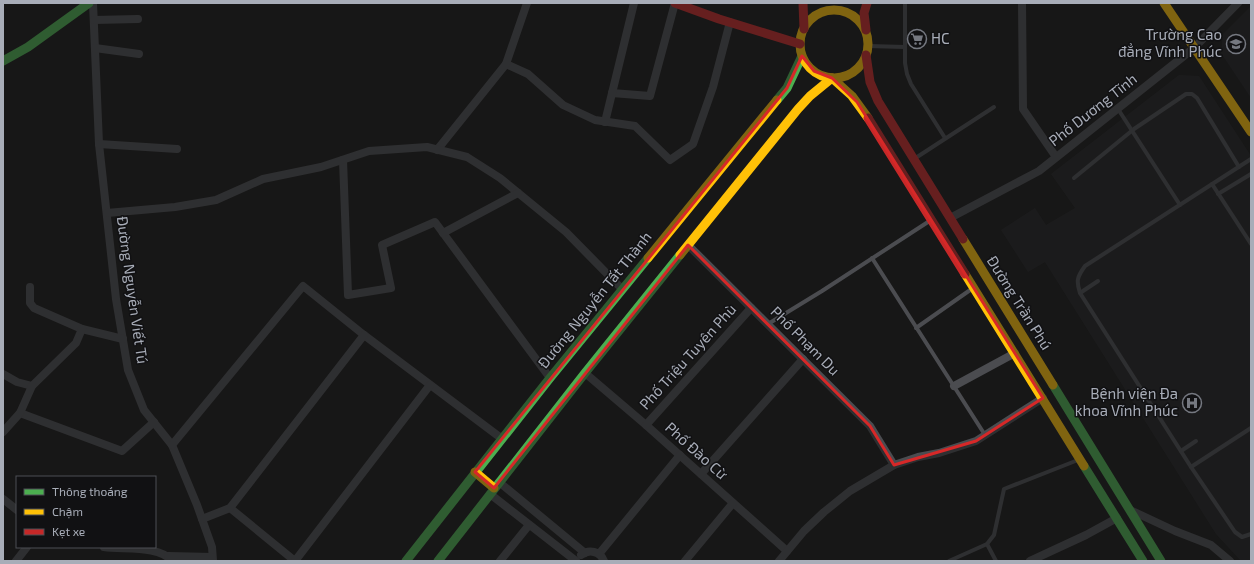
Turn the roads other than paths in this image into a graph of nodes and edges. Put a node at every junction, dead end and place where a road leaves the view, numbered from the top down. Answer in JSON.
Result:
{"nodes":[{"id":1,"x":89,"y":3,"type":"edge"},
{"id":2,"x":93,"y":3,"type":"edge"},
{"id":3,"x":527,"y":3,"type":"edge"},
{"id":4,"x":634,"y":3,"type":"edge"},
{"id":5,"x":675,"y":3,"type":"edge"},
{"id":6,"x":802,"y":3,"type":"edge"},
{"id":7,"x":829,"y":3,"type":"edge"},
{"id":8,"x":843,"y":3,"type":"edge"},
{"id":9,"x":867,"y":3,"type":"edge"},
{"id":10,"x":905,"y":3,"type":"edge"},
{"id":11,"x":1022,"y":3,"type":"edge"},
{"id":12,"x":1164,"y":3,"type":"edge"},
{"id":13,"x":1238,"y":3,"type":"edge"},
{"id":14,"x":836,"y":10,"type":"junction"},
{"id":15,"x":138,"y":19,"type":"dead end"},
{"id":16,"x":94,"y":20,"type":"junction"},
{"id":17,"x":730,"y":22,"type":"junction"},
{"id":18,"x":804,"y":29,"type":"junction"},
{"id":19,"x":866,"y":33,"type":"junction"},
{"id":20,"x":800,"y":44,"type":"junction"},
{"id":21,"x":905,"y":47,"type":"junction"},
{"id":22,"x":95,"y":48,"type":"junction"},
{"id":23,"x":1194,"y":48,"type":"junction"},
{"id":24,"x":867,"y":51,"type":"junction"},
{"id":25,"x":139,"y":54,"type":"dead end"},
{"id":26,"x":802,"y":56,"type":"junction"},
{"id":27,"x":3,"y":61,"type":"edge"},
{"id":28,"x":506,"y":64,"type":"junction"},
{"id":29,"x":832,"y":78,"type":"junction"},
{"id":30,"x":612,"y":93,"type":"junction"},
{"id":31,"x":994,"y":107,"type":"dead end"},
{"id":32,"x":1118,"y":108,"type":"junction"},
{"id":33,"x":605,"y":122,"type":"junction"},
{"id":34,"x":1132,"y":131,"type":"junction"},
{"id":35,"x":1251,"y":132,"type":"edge"},
{"id":36,"x":945,"y":138,"type":"junction"},
{"id":37,"x":99,"y":144,"type":"junction"},
{"id":38,"x":177,"y":149,"type":"dead end"},
{"id":39,"x":437,"y":150,"type":"junction"},
{"id":40,"x":1056,"y":158,"type":"junction"},
{"id":41,"x":913,"y":159,"type":"junction"},
{"id":42,"x":1251,"y":159,"type":"edge"},
{"id":43,"x":343,"y":160,"type":"junction"},
{"id":44,"x":1239,"y":167,"type":"junction"},
{"id":45,"x":1251,"y":174,"type":"edge"},
{"id":46,"x":1074,"y":178,"type":"dead end"},
{"id":47,"x":1212,"y":184,"type":"junction"},
{"id":48,"x":518,"y":193,"type":"junction"},
{"id":49,"x":1218,"y":194,"type":"junction"},
{"id":50,"x":1180,"y":205,"type":"junction"},
{"id":51,"x":107,"y":213,"type":"junction"},
{"id":52,"x":950,"y":218,"type":"junction"},
{"id":53,"x":932,"y":219,"type":"junction"},
{"id":54,"x":443,"y":233,"type":"junction"},
{"id":55,"x":1251,"y":244,"type":"edge"},
{"id":56,"x":688,"y":245,"type":"junction"},
{"id":57,"x":872,"y":258,"type":"junction"},
{"id":58,"x":1098,"y":281,"type":"dead end"},
{"id":59,"x":30,"y":287,"type":"dead end"},
{"id":60,"x":974,"y":287,"type":"junction"},
{"id":61,"x":622,"y":289,"type":"junction"},
{"id":62,"x":1080,"y":293,"type":"junction"},
{"id":63,"x":751,"y":308,"type":"junction"},
{"id":64,"x":768,"y":324,"type":"junction"},
{"id":65,"x":916,"y":328,"type":"junction"},
{"id":66,"x":82,"y":329,"type":"junction"},
{"id":67,"x":364,"y":335,"type":"junction"},
{"id":68,"x":123,"y":339,"type":"junction"},
{"id":69,"x":1015,"y":352,"type":"junction"},
{"id":70,"x":803,"y":359,"type":"junction"},
{"id":71,"x":585,"y":373,"type":"junction"},
{"id":72,"x":3,"y":374,"type":"edge"},
{"id":73,"x":550,"y":378,"type":"junction"},
{"id":74,"x":430,"y":385,"type":"junction"},
{"id":75,"x":32,"y":386,"type":"junction"},
{"id":76,"x":954,"y":386,"type":"junction"},
{"id":77,"x":1043,"y":398,"type":"junction"},
{"id":78,"x":20,"y":413,"type":"junction"},
{"id":79,"x":154,"y":422,"type":"junction"},
{"id":80,"x":646,"y":425,"type":"junction"},
{"id":81,"x":1251,"y":428,"type":"edge"},
{"id":82,"x":3,"y":432,"type":"edge"},
{"id":83,"x":985,"y":435,"type":"junction"},
{"id":84,"x":501,"y":438,"type":"junction"},
{"id":85,"x":1196,"y":441,"type":"dead end"},
{"id":86,"x":172,"y":446,"type":"junction"},
{"id":87,"x":1181,"y":451,"type":"junction"},
{"id":88,"x":680,"y":455,"type":"junction"},
{"id":89,"x":1081,"y":459,"type":"junction"},
{"id":90,"x":894,"y":465,"type":"junction"},
{"id":91,"x":1191,"y":467,"type":"junction"},
{"id":92,"x":475,"y":472,"type":"junction"},
{"id":93,"x":700,"y":474,"type":"junction"},
{"id":94,"x":494,"y":488,"type":"junction"},
{"id":95,"x":3,"y":499,"type":"edge"},
{"id":96,"x":734,"y":503,"type":"junction"},
{"id":97,"x":230,"y":508,"type":"junction"},
{"id":98,"x":16,"y":509,"type":"edge"},
{"id":99,"x":1130,"y":510,"type":"junction"},
{"id":100,"x":1117,"y":518,"type":"junction"},
{"id":101,"x":202,"y":519,"type":"junction"},
{"id":102,"x":530,"y":524,"type":"junction"},
{"id":103,"x":1251,"y":534,"type":"edge"},
{"id":104,"x":987,"y":544,"type":"junction"},
{"id":105,"x":26,"y":548,"type":"edge"},
{"id":106,"x":116,"y":548,"type":"edge"},
{"id":107,"x":787,"y":551,"type":"junction"},
{"id":108,"x":585,"y":553,"type":"junction"},
{"id":109,"x":601,"y":557,"type":"edge"},
{"id":110,"x":170,"y":559,"type":"edge"},
{"id":111,"x":213,"y":559,"type":"edge"},
{"id":112,"x":16,"y":561,"type":"edge"},
{"id":113,"x":295,"y":561,"type":"edge"},
{"id":114,"x":406,"y":561,"type":"edge"},
{"id":115,"x":438,"y":561,"type":"edge"},
{"id":116,"x":500,"y":561,"type":"edge"},
{"id":117,"x":577,"y":561,"type":"edge"},
{"id":118,"x":685,"y":561,"type":"edge"},
{"id":119,"x":778,"y":561,"type":"edge"},
{"id":120,"x":949,"y":561,"type":"edge"},
{"id":121,"x":996,"y":561,"type":"edge"},
{"id":122,"x":1030,"y":561,"type":"edge"},
{"id":123,"x":1144,"y":561,"type":"edge"},
{"id":124,"x":1161,"y":561,"type":"edge"},
{"id":125,"x":1230,"y":561,"type":"edge"}],
"edges":[{"from":1,"to":27,"type":"main road"},
{"from":2,"to":16,"type":"street","name":"Đường Nguyễn Viết Tú"},
{"from":3,"to":28,"type":"street"},
{"from":4,"to":30,"type":"street"},
{"from":5,"to":17,"type":"main road"},
{"from":5,"to":30,"type":"street"},
{"from":6,"to":18,"type":"main road"},
{"from":7,"to":14,"type":"main road"},
{"from":8,"to":14,"type":"main road"},
{"from":9,"to":19,"type":"main road"},
{"from":10,"to":21,"type":"lane"},
{"from":11,"to":40,"type":"street"},
{"from":12,"to":23,"type":"main road"},
{"from":13,"to":23,"type":"street","name":"Phố Dương Tĩnh"},
{"from":14,"to":18,"type":"main road"},
{"from":14,"to":19,"type":"main road"},
{"from":15,"to":16,"type":"street"},
{"from":16,"to":22,"type":"street","name":"Đường Nguyễn Viết Tú"},
{"from":17,"to":20,"type":"main road"},
{"from":17,"to":33,"type":"street"},
{"from":18,"to":20,"type":"main road"},
{"from":19,"to":24,"type":"main road"},
{"from":20,"to":26,"type":"main road"},
{"from":21,"to":24,"type":"lane"},
{"from":21,"to":36,"type":"lane"},
{"from":22,"to":25,"type":"street"},
{"from":22,"to":37,"type":"street","name":"Đường Nguyễn Viết Tú"},
{"from":23,"to":32,"type":"street","name":"Phố Dương Tĩnh"},
{"from":23,"to":35,"type":"main road"},
{"from":24,"to":29,"type":"main road"},
{"from":24,"to":41,"type":"main road","name":"Đường Trần Phú"},
{"from":26,"to":29,"type":"main road"},
{"from":26,"to":61,"type":"main road","name":"Đường Nguyễn Tất Thành"},
{"from":28,"to":33,"type":"street"},
{"from":28,"to":39,"type":"street"},
{"from":29,"to":53,"type":"main road","name":"Đường Trần Phú"},
{"from":29,"to":56,"type":"main road"},
{"from":30,"to":33,"type":"street"},
{"from":31,"to":36,"type":"lane"},
{"from":32,"to":34,"type":"lane"},
{"from":32,"to":40,"type":"street","name":"Phố Dương Tĩnh"},
{"from":34,"to":44,"type":"lane"},
{"from":34,"to":46,"type":"lane"},
{"from":34,"to":50,"type":"lane"},
{"from":36,"to":41,"type":"lane"},
{"from":37,"to":38,"type":"street"},
{"from":37,"to":51,"type":"street","name":"Đường Nguyễn Viết Tú"},
{"from":39,"to":43,"type":"street"},
{"from":39,"to":48,"type":"street"},
{"from":40,"to":52,"type":"street","name":"Phố Dương Tĩnh"},
{"from":41,"to":52,"type":"main road","name":"Đường Trần Phú"},
{"from":42,"to":44,"type":"lane"},
{"from":43,"to":51,"type":"street"},
{"from":43,"to":54,"type":"street"},
{"from":44,"to":47,"type":"lane"},
{"from":45,"to":49,"type":"lane"},
{"from":47,"to":49,"type":"lane"},
{"from":47,"to":50,"type":"lane"},
{"from":48,"to":54,"type":"street"},
{"from":48,"to":61,"type":"street"},
{"from":49,"to":55,"type":"lane"},
{"from":50,"to":62,"type":"lane"},
{"from":51,"to":68,"type":"street","name":"Đường Nguyễn Viết Tú"},
{"from":52,"to":99,"type":"main road","name":"Đường Trần Phú"},
{"from":53,"to":57,"type":"lane"},
{"from":53,"to":60,"type":"main road","name":"Đường Trần Phú"},
{"from":54,"to":73,"type":"street"},
{"from":56,"to":63,"type":"street","name":"Phố Phạm Du"},
{"from":56,"to":71,"type":"main road"},
{"from":57,"to":64,"type":"lane"},
{"from":57,"to":65,"type":"lane"},
{"from":58,"to":62,"type":"lane"},
{"from":59,"to":66,"type":"street"},
{"from":60,"to":65,"type":"lane"},
{"from":60,"to":69,"type":"main road","name":"Đường Trần Phú"},
{"from":61,"to":73,"type":"main road","name":"Đường Nguyễn Tất Thành"},
{"from":62,"to":87,"type":"lane"},
{"from":63,"to":64,"type":"street","name":"Phố Phạm Du"},
{"from":63,"to":80,"type":"street","name":"Phố Triệu Tuyên Phù"},
{"from":64,"to":70,"type":"street","name":"Phố Phạm Du"},
{"from":65,"to":76,"type":"lane"},
{"from":66,"to":68,"type":"street"},
{"from":66,"to":75,"type":"street"},
{"from":67,"to":74,"type":"street"},
{"from":67,"to":86,"type":"street"},
{"from":67,"to":97,"type":"street"},
{"from":68,"to":79,"type":"street","name":"Đường Nguyễn Viết Tú"},
{"from":69,"to":76,"type":"street"},
{"from":69,"to":77,"type":"main road","name":"Đường Trần Phú"},
{"from":70,"to":90,"type":"street","name":"Phố Phạm Du"},
{"from":70,"to":93,"type":"street"},
{"from":71,"to":80,"type":"street","name":"Phố Đào Cừ"},
{"from":71,"to":94,"type":"main road"},
{"from":72,"to":75,"type":"street"},
{"from":73,"to":84,"type":"main road","name":"Đường Nguyễn Tất Thành"},
{"from":74,"to":84,"type":"street"},
{"from":74,"to":113,"type":"street"},
{"from":75,"to":78,"type":"street"},
{"from":76,"to":83,"type":"lane"},
{"from":77,"to":83,"type":"street"},
{"from":77,"to":89,"type":"main road","name":"Đường Trần Phú"},
{"from":78,"to":79,"type":"street"},
{"from":78,"to":82,"type":"street"},
{"from":79,"to":86,"type":"street","name":"Đường Nguyễn Viết Tú"},
{"from":80,"to":88,"type":"street","name":"Phố Đào Cừ"},
{"from":81,"to":91,"type":"lane"},
{"from":83,"to":90,"type":"street"},
{"from":84,"to":92,"type":"main road","name":"Đường Nguyễn Tất Thành"},
{"from":85,"to":87,"type":"lane"},
{"from":86,"to":101,"type":"street","name":"Đường Nguyễn Viết Tú"},
{"from":87,"to":91,"type":"lane"},
{"from":88,"to":93,"type":"street","name":"Phố Đào Cừ"},
{"from":88,"to":109,"type":"street"},
{"from":89,"to":100,"type":"main road","name":"Đường Trần Phú"},
{"from":89,"to":104,"type":"lane"},
{"from":90,"to":107,"type":"street"},
{"from":91,"to":103,"type":"lane"},
{"from":92,"to":94,"type":"main road"},
{"from":92,"to":114,"type":"main road","name":"Đường Nguyễn Tất Thành"},
{"from":93,"to":96,"type":"street","name":"Phố Đào Cừ"},
{"from":94,"to":102,"type":"street"},
{"from":94,"to":108,"type":"street"},
{"from":94,"to":115,"type":"main road"},
{"from":95,"to":98,"type":"street"},
{"from":96,"to":107,"type":"street","name":"Phố Đào Cừ"},
{"from":96,"to":118,"type":"street"},
{"from":97,"to":101,"type":"street"},
{"from":97,"to":113,"type":"street"},
{"from":99,"to":100,"type":"main road"},
{"from":99,"to":124,"type":"main road","name":"Đường Trần Phú"},
{"from":99,"to":125,"type":"street"},
{"from":100,"to":122,"type":"street"},
{"from":100,"to":123,"type":"main road","name":"Đường Trần Phú"},
{"from":101,"to":111,"type":"street","name":"Đường Nguyễn Viết Tú"},
{"from":102,"to":116,"type":"street"},
{"from":102,"to":117,"type":"street"},
{"from":104,"to":120,"type":"lane"},
{"from":104,"to":121,"type":"lane"},
{"from":105,"to":112,"type":"street"},
{"from":106,"to":110,"type":"street"},
{"from":107,"to":119,"type":"street"},
{"from":108,"to":109,"type":"street"},
{"from":108,"to":117,"type":"street"},
{"from":110,"to":111,"type":"street"}]}
